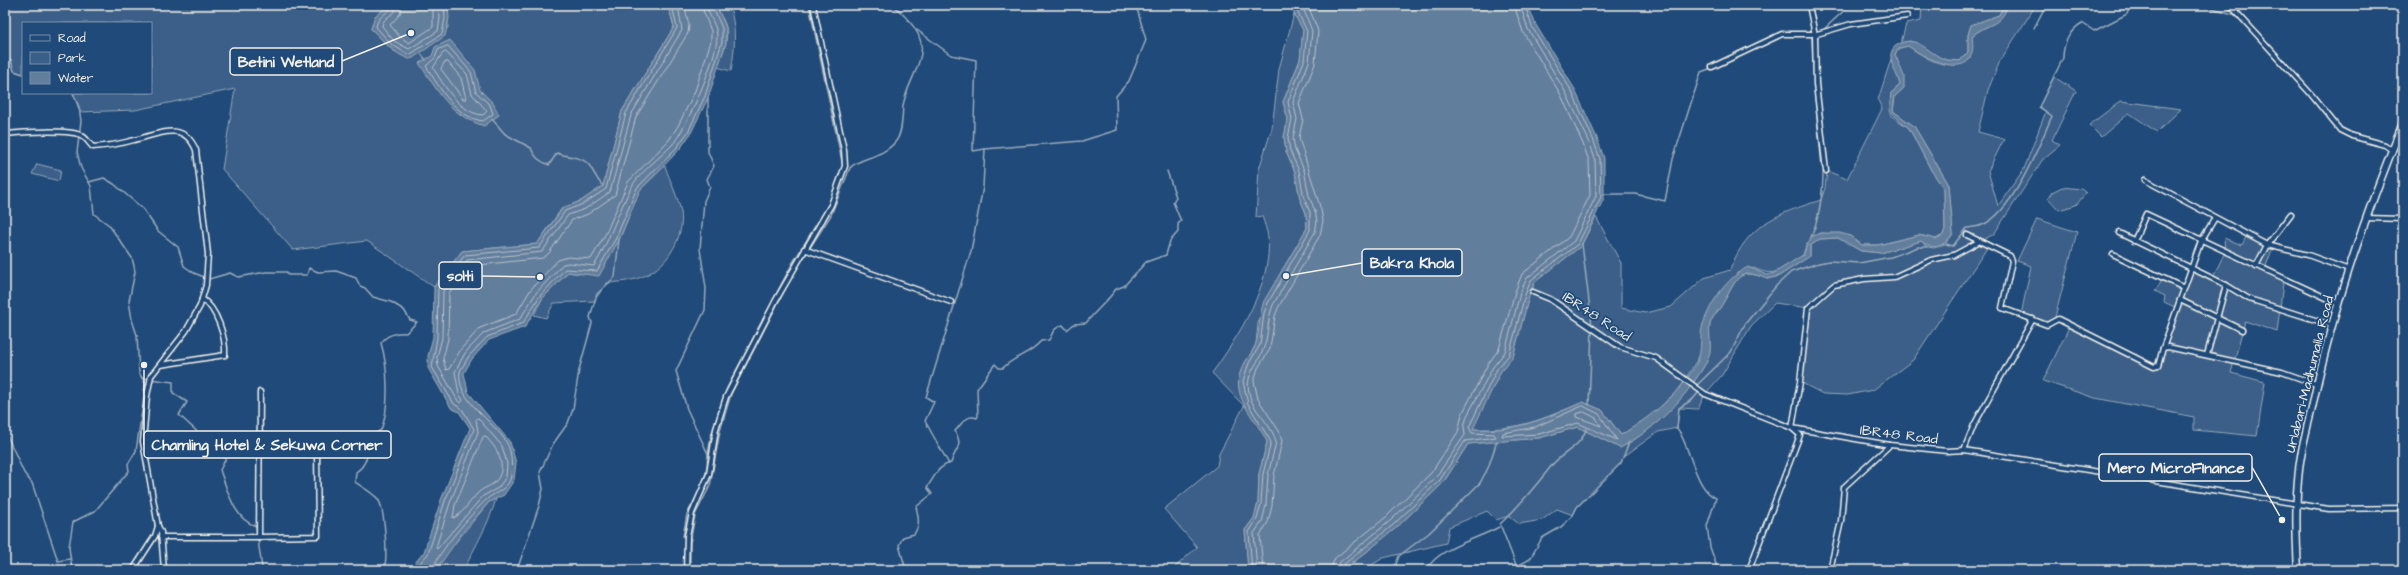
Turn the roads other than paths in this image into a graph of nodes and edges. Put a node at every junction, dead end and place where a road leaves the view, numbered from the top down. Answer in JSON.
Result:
{"nodes":[{"id":1,"x":813,"y":5,"type":"edge"},
{"id":2,"x":1809,"y":5,"type":"edge"},
{"id":3,"x":2230,"y":5,"type":"edge"},
{"id":4,"x":1907,"y":16,"type":"dead end"},
{"id":5,"x":1815,"y":34,"type":"junction"},
{"id":6,"x":1712,"y":67,"type":"dead end"},
{"id":7,"x":2403,"y":125,"type":"edge"},
{"id":8,"x":5,"y":127,"type":"edge"},
{"id":9,"x":2392,"y":150,"type":"junction"},
{"id":10,"x":1826,"y":171,"type":"dead end"},
{"id":11,"x":2145,"y":180,"type":"dead end"},
{"id":12,"x":2290,"y":214,"type":"dead end"},
{"id":13,"x":2215,"y":218,"type":"junction"},
{"id":14,"x":2365,"y":218,"type":"junction"},
{"id":15,"x":2403,"y":219,"type":"edge"},
{"id":16,"x":2119,"y":233,"type":"dead end"},
{"id":17,"x":1968,"y":235,"type":"dead end"},
{"id":18,"x":1980,"y":241,"type":"junction"},
{"id":19,"x":2134,"y":241,"type":"junction"},
{"id":20,"x":2202,"y":241,"type":"junction"},
{"id":21,"x":2267,"y":245,"type":"junction"},
{"id":22,"x":804,"y":249,"type":"junction"},
{"id":23,"x":2113,"y":254,"type":"dead end"},
{"id":24,"x":2256,"y":266,"type":"junction"},
{"id":25,"x":2192,"y":269,"type":"junction"},
{"id":26,"x":2349,"y":270,"type":"junction"},
{"id":27,"x":2226,"y":286,"type":"junction"},
{"id":28,"x":2184,"y":288,"type":"junction"},
{"id":29,"x":1533,"y":292,"type":"dead end"},
{"id":30,"x":202,"y":299,"type":"junction"},
{"id":31,"x":2180,"y":300,"type":"junction"},
{"id":32,"x":951,"y":302,"type":"dead end"},
{"id":33,"x":2337,"y":303,"type":"junction"},
{"id":34,"x":2216,"y":318,"type":"junction"},
{"id":35,"x":2033,"y":320,"type":"junction"},
{"id":36,"x":2331,"y":325,"type":"junction"},
{"id":37,"x":2242,"y":330,"type":"dead end"},
{"id":38,"x":2163,"y":348,"type":"junction"},
{"id":39,"x":2207,"y":355,"type":"junction"},
{"id":40,"x":160,"y":365,"type":"junction"},
{"id":41,"x":2316,"y":384,"type":"junction"},
{"id":42,"x":260,"y":392,"type":"dead end"},
{"id":43,"x":1792,"y":428,"type":"junction"},
{"id":44,"x":1890,"y":445,"type":"junction"},
{"id":45,"x":1964,"y":450,"type":"junction"},
{"id":46,"x":317,"y":452,"type":"dead end"},
{"id":47,"x":2296,"y":504,"type":"junction"},
{"id":48,"x":2403,"y":508,"type":"edge"},
{"id":49,"x":158,"y":526,"type":"junction"},
{"id":50,"x":259,"y":537,"type":"junction"},
{"id":51,"x":161,"y":538,"type":"junction"},
{"id":52,"x":133,"y":570,"type":"edge"},
{"id":53,"x":164,"y":570,"type":"edge"},
{"id":54,"x":686,"y":570,"type":"edge"},
{"id":55,"x":1749,"y":570,"type":"edge"},
{"id":56,"x":1830,"y":570,"type":"edge"},
{"id":57,"x":2298,"y":570,"type":"edge"}],
"edges":[{"from":1,"to":22,"type":"street"},
{"from":2,"to":5,"type":"street"},
{"from":3,"to":9,"type":"street"},
{"from":4,"to":5,"type":"street"},
{"from":5,"to":6,"type":"street"},
{"from":5,"to":10,"type":"street"},
{"from":7,"to":9,"type":"main road","name":"Urlabari-Madhumalla Road"},
{"from":8,"to":30,"type":"street"},
{"from":9,"to":14,"type":"main road","name":"Urlabari-Madhumalla Road"},
{"from":11,"to":13,"type":"street"},
{"from":12,"to":21,"type":"street"},
{"from":13,"to":20,"type":"street"},
{"from":13,"to":21,"type":"street"},
{"from":14,"to":15,"type":"street"},
{"from":14,"to":26,"type":"main road","name":"Urlabari-Madhumalla Road"},
{"from":16,"to":19,"type":"street"},
{"from":17,"to":18,"type":"street"},
{"from":18,"to":35,"type":"street"},
{"from":18,"to":43,"type":"street"},
{"from":19,"to":20,"type":"street"},
{"from":19,"to":25,"type":"street"},
{"from":20,"to":24,"type":"street"},
{"from":20,"to":25,"type":"street"},
{"from":21,"to":24,"type":"street"},
{"from":21,"to":26,"type":"street"},
{"from":22,"to":32,"type":"street"},
{"from":22,"to":54,"type":"street"},
{"from":23,"to":28,"type":"street"},
{"from":24,"to":33,"type":"street"},
{"from":25,"to":27,"type":"street"},
{"from":25,"to":28,"type":"street"},
{"from":26,"to":33,"type":"main road","name":"Urlabari-Madhumalla Road"},
{"from":27,"to":34,"type":"street"},
{"from":27,"to":36,"type":"street"},
{"from":28,"to":31,"type":"street"},
{"from":29,"to":43,"type":"street","name":"IBR48 Road"},
{"from":30,"to":40,"type":"street"},
{"from":30,"to":40,"type":"street"},
{"from":31,"to":34,"type":"street"},
{"from":31,"to":38,"type":"street"},
{"from":33,"to":36,"type":"main road","name":"Urlabari-Madhumalla Road"},
{"from":34,"to":37,"type":"street"},
{"from":34,"to":39,"type":"street"},
{"from":35,"to":38,"type":"street"},
{"from":35,"to":45,"type":"street"},
{"from":36,"to":41,"type":"main road","name":"Urlabari-Madhumalla Road"},
{"from":38,"to":39,"type":"street"},
{"from":39,"to":41,"type":"street"},
{"from":40,"to":49,"type":"street"},
{"from":41,"to":47,"type":"main road","name":"Urlabari-Madhumalla Road"},
{"from":42,"to":50,"type":"street"},
{"from":43,"to":44,"type":"street","name":"IBR48 Road"},
{"from":43,"to":55,"type":"street"},
{"from":44,"to":45,"type":"street","name":"IBR48 Road"},
{"from":44,"to":56,"type":"street"},
{"from":45,"to":47,"type":"street","name":"IBR48 Road"},
{"from":46,"to":50,"type":"street"},
{"from":47,"to":48,"type":"street","name":"IBR48 Road"},
{"from":47,"to":57,"type":"main road","name":"Urlabari-Madhumalla Road"},
{"from":49,"to":51,"type":"street"},
{"from":49,"to":52,"type":"street"},
{"from":50,"to":51,"type":"street"},
{"from":51,"to":53,"type":"street"}]}
